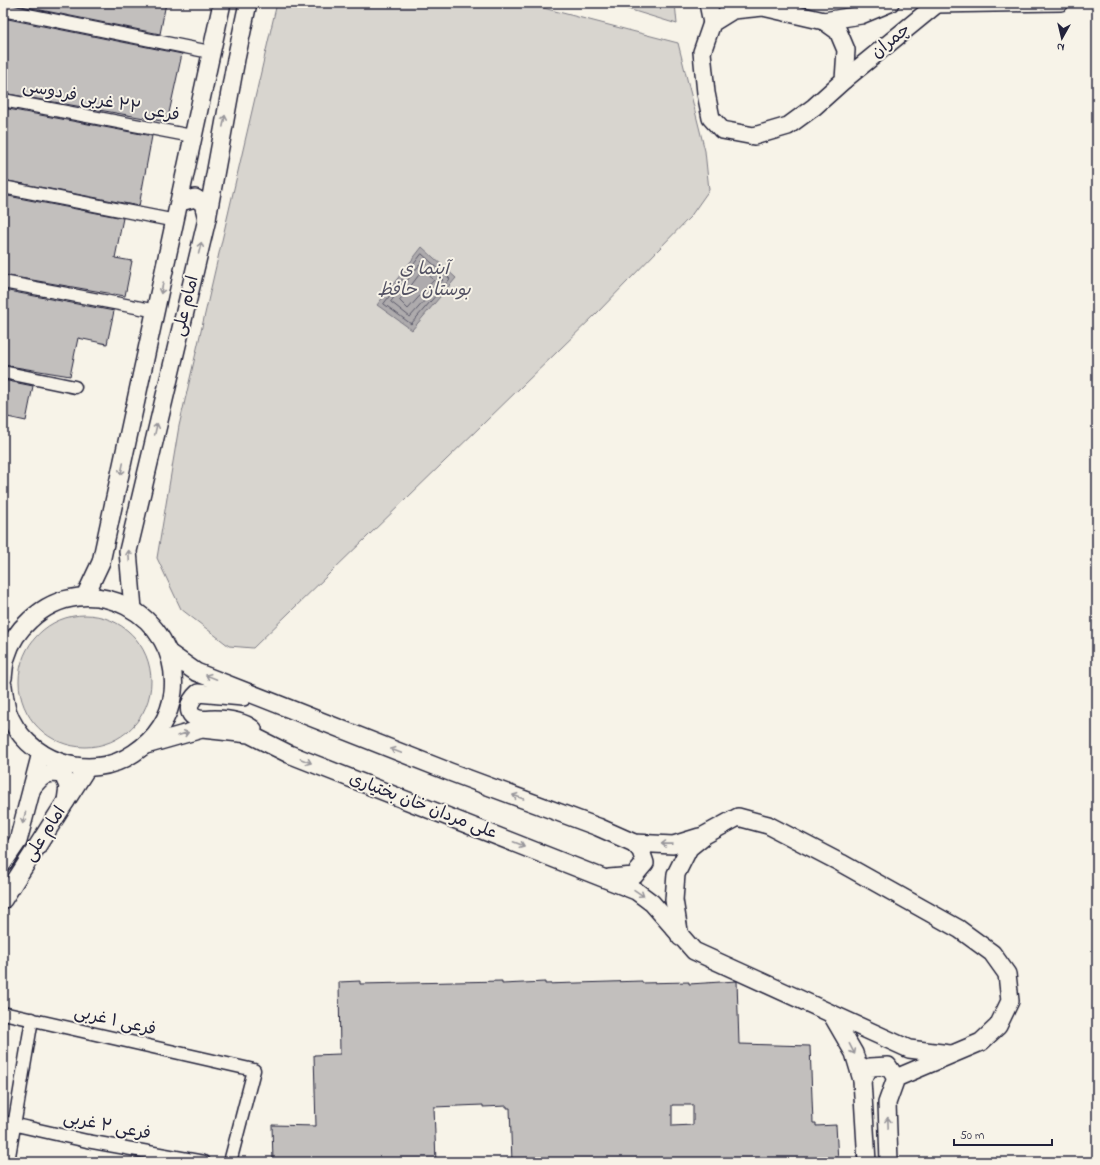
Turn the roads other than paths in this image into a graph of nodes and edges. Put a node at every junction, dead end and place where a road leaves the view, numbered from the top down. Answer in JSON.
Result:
{"nodes":[{"id":1,"x":222,"y":3,"type":"edge"},
{"id":2,"x":248,"y":3,"type":"edge"},
{"id":3,"x":708,"y":3,"type":"edge"},
{"id":4,"x":890,"y":3,"type":"edge"},
{"id":5,"x":1061,"y":3,"type":"edge"},
{"id":6,"x":937,"y":4,"type":"edge"},
{"id":7,"x":749,"y":6,"type":"edge"},
{"id":8,"x":3,"y":10,"type":"edge"},
{"id":9,"x":824,"y":21,"type":"junction"},
{"id":10,"x":712,"y":23,"type":"junction"},
{"id":11,"x":210,"y":52,"type":"junction"},
{"id":12,"x":844,"y":80,"type":"junction"},
{"id":13,"x":3,"y":100,"type":"edge"},
{"id":14,"x":192,"y":136,"type":"junction"},
{"id":15,"x":189,"y":154,"type":"junction"},
{"id":16,"x":217,"y":157,"type":"junction"},
{"id":17,"x":3,"y":187,"type":"edge"},
{"id":18,"x":180,"y":202,"type":"junction"},
{"id":19,"x":207,"y":219,"type":"junction"},
{"id":20,"x":176,"y":221,"type":"junction"},
{"id":21,"x":3,"y":282,"type":"edge"},
{"id":22,"x":157,"y":311,"type":"junction"},
{"id":23,"x":3,"y":372,"type":"edge"},
{"id":24,"x":75,"y":387,"type":"dead end"},
{"id":25,"x":101,"y":562,"type":"junction"},
{"id":26,"x":131,"y":577,"type":"junction"},
{"id":27,"x":85,"y":596,"type":"junction"},
{"id":28,"x":133,"y":609,"type":"junction"},
{"id":29,"x":169,"y":653,"type":"junction"},
{"id":30,"x":3,"y":678,"type":"edge"},
{"id":31,"x":3,"y":686,"type":"edge"},
{"id":32,"x":277,"y":704,"type":"junction"},
{"id":33,"x":264,"y":742,"type":"junction"},
{"id":34,"x":146,"y":745,"type":"junction"},
{"id":35,"x":41,"y":753,"type":"junction"},
{"id":36,"x":87,"y":768,"type":"junction"},
{"id":37,"x":32,"y":788,"type":"junction"},
{"id":38,"x":66,"y":801,"type":"junction"},
{"id":39,"x":705,"y":835,"type":"junction"},
{"id":40,"x":634,"y":843,"type":"junction"},
{"id":41,"x":3,"y":863,"type":"edge"},
{"id":42,"x":608,"y":878,"type":"junction"},
{"id":43,"x":3,"y":900,"type":"edge"},
{"id":44,"x":680,"y":938,"type":"junction"},
{"id":45,"x":3,"y":1013,"type":"edge"},
{"id":46,"x":832,"y":1015,"type":"junction"},
{"id":47,"x":32,"y":1019,"type":"junction"},
{"id":48,"x":950,"y":1054,"type":"junction"},
{"id":49,"x":896,"y":1078,"type":"junction"},
{"id":50,"x":862,"y":1080,"type":"junction"},
{"id":51,"x":8,"y":1124,"type":"edge"},
{"id":52,"x":8,"y":1162,"type":"edge"},
{"id":53,"x":204,"y":1162,"type":"edge"},
{"id":54,"x":230,"y":1162,"type":"edge"},
{"id":55,"x":867,"y":1162,"type":"edge"},
{"id":56,"x":889,"y":1162,"type":"edge"}],
"edges":[{"from":1,"to":11,"type":"main road","name":"امام علی"},
{"from":16,"to":2,"type":"main road","name":"امام علی","one_way":true},
{"from":3,"to":10,"type":"main road"},
{"from":4,"to":9,"type":"main road","name":"چمران"},
{"from":5,"to":6,"type":"street"},
{"from":6,"to":12,"type":"main road","name":"چمران"},
{"from":7,"to":9,"type":"main road"},
{"from":7,"to":10,"type":"main road"},
{"from":8,"to":11,"type":"street"},
{"from":9,"to":12,"type":"main road"},
{"from":10,"to":12,"type":"main road"},
{"from":11,"to":14,"type":"main road","name":"امام علی"},
{"from":13,"to":14,"type":"street","name":"فرعی ۲۲ غربی فردوسی"},
{"from":14,"to":15,"type":"main road","name":"امام علی"},
{"from":15,"to":16,"type":"main road"},
{"from":15,"to":18,"type":"main road","name":"امام علی"},
{"from":16,"to":19,"type":"main road","name":"امام علی"},
{"from":17,"to":20,"type":"street"},
{"from":18,"to":19,"type":"main road"},
{"from":18,"to":20,"type":"main road","name":"امام علی"},
{"from":26,"to":19,"type":"main road","name":"امام علی","one_way":true},
{"from":20,"to":22,"type":"main road","name":"امام علی","one_way":true},
{"from":21,"to":22,"type":"street"},
{"from":22,"to":25,"type":"main road","name":"امام علی","one_way":true},
{"from":23,"to":24,"type":"street"},
{"from":25,"to":26,"type":"main road"},
{"from":25,"to":27,"type":"main road","name":"امام علی"},
{"from":26,"to":28,"type":"main road","name":"امام علی"},
{"from":27,"to":28,"type":"main road"},
{"from":27,"to":30,"type":"main road"},
{"from":28,"to":29,"type":"main road"},
{"from":32,"to":29,"type":"main road","one_way":true},
{"from":29,"to":34,"type":"main road"},
{"from":31,"to":35,"type":"main road"},
{"from":32,"to":33,"type":"main road"},
{"from":40,"to":32,"type":"main road","one_way":true},
{"from":34,"to":33,"type":"main road","name":"علی مردان خان بختیاری","one_way":true},
{"from":33,"to":42,"type":"main road","name":"علی مردان خان بختیاری","one_way":true},
{"from":34,"to":36,"type":"main road"},
{"from":35,"to":36,"type":"main road"},
{"from":35,"to":37,"type":"main road","name":"امام علی"},
{"from":36,"to":38,"type":"main road","name":"امام علی"},
{"from":37,"to":38,"type":"main road"},
{"from":37,"to":41,"type":"main road","name":"امام علی","one_way":true},
{"from":38,"to":43,"type":"main road","name":"امام علی"},
{"from":39,"to":40,"type":"main road","one_way":true},
{"from":39,"to":44,"type":"main road"},
{"from":39,"to":48,"type":"main road"},
{"from":40,"to":42,"type":"main road"},
{"from":42,"to":44,"type":"main road","name":"علی مردان خان بختیاری","one_way":true},
{"from":44,"to":46,"type":"main road","name":"علی مردان خان بختیاری"},
{"from":45,"to":47,"type":"street","name":"فرعی ۱ غربی"},
{"from":46,"to":48,"type":"main road","name":"علی مردان خان بختیاری"},
{"from":46,"to":50,"type":"main road","one_way":true},
{"from":47,"to":51,"type":"street"},
{"from":47,"to":54,"type":"street","name":"فرعی ۱ غربی"},
{"from":48,"to":49,"type":"main road"},
{"from":49,"to":50,"type":"main road"},
{"from":56,"to":49,"type":"main road","one_way":true},
{"from":50,"to":55,"type":"main road"},
{"from":51,"to":52,"type":"street"},
{"from":51,"to":53,"type":"street","name":"فرعی ۲ غربی"}]}
